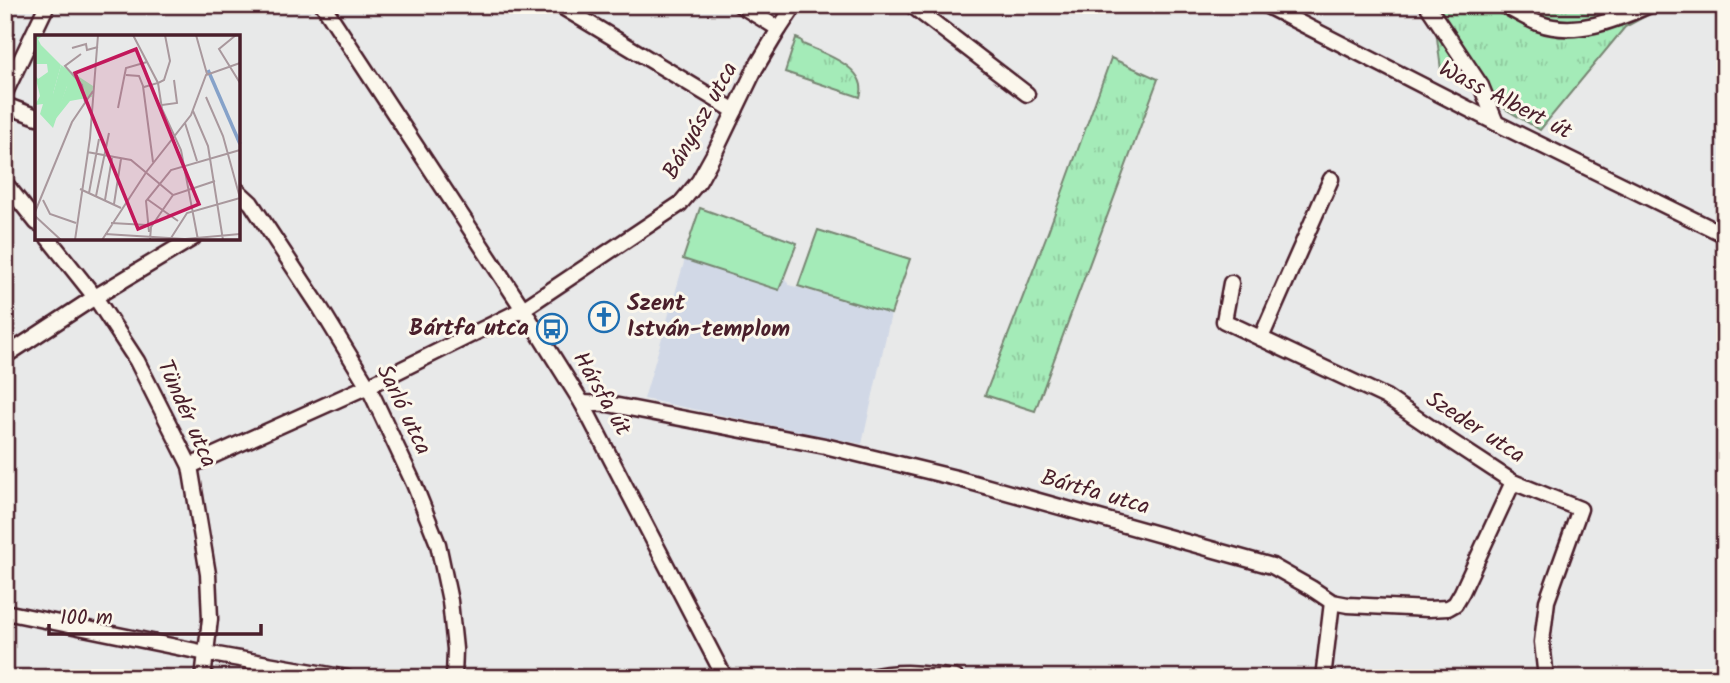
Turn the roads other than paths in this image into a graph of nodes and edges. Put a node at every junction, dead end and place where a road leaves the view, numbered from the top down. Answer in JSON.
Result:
{"nodes":[{"id":1,"x":47,"y":5,"type":"edge"},
{"id":2,"x":323,"y":5,"type":"edge"},
{"id":3,"x":559,"y":5,"type":"edge"},
{"id":4,"x":740,"y":5,"type":"edge"},
{"id":5,"x":795,"y":5,"type":"edge"},
{"id":6,"x":911,"y":5,"type":"edge"},
{"id":7,"x":1265,"y":5,"type":"edge"},
{"id":8,"x":1427,"y":5,"type":"edge"},
{"id":9,"x":1503,"y":5,"type":"edge"},
{"id":10,"x":1650,"y":5,"type":"edge"},
{"id":11,"x":779,"y":29,"type":"junction"},
{"id":12,"x":5,"y":93,"type":"edge"},
{"id":13,"x":1027,"y":94,"type":"dead end"},
{"id":14,"x":5,"y":105,"type":"edge"},
{"id":15,"x":735,"y":111,"type":"junction"},
{"id":16,"x":35,"y":116,"type":"edge"},
{"id":17,"x":1496,"y":123,"type":"junction"},
{"id":18,"x":1331,"y":179,"type":"dead end"},
{"id":19,"x":5,"y":183,"type":"edge"},
{"id":20,"x":244,"y":207,"type":"edge"},
{"id":21,"x":35,"y":220,"type":"edge"},
{"id":22,"x":1725,"y":236,"type":"edge"},
{"id":23,"x":50,"y":240,"type":"edge"},
{"id":24,"x":190,"y":240,"type":"edge"},
{"id":25,"x":1231,"y":284,"type":"dead end"},
{"id":26,"x":95,"y":297,"type":"junction"},
{"id":27,"x":523,"y":310,"type":"junction"},
{"id":28,"x":1261,"y":338,"type":"junction"},
{"id":29,"x":5,"y":356,"type":"edge"},
{"id":30,"x":368,"y":386,"type":"junction"},
{"id":31,"x":582,"y":403,"type":"junction"},
{"id":32,"x":190,"y":466,"type":"junction"},
{"id":33,"x":1513,"y":482,"type":"junction"},
{"id":34,"x":1332,"y":602,"type":"junction"},
{"id":35,"x":5,"y":612,"type":"edge"},
{"id":36,"x":206,"y":653,"type":"junction"},
{"id":37,"x":203,"y":678,"type":"edge"},
{"id":38,"x":347,"y":678,"type":"edge"},
{"id":39,"x":454,"y":678,"type":"edge"},
{"id":40,"x":725,"y":678,"type":"edge"},
{"id":41,"x":866,"y":678,"type":"edge"},
{"id":42,"x":956,"y":678,"type":"edge"},
{"id":43,"x":1323,"y":678,"type":"edge"},
{"id":44,"x":1546,"y":678,"type":"edge"}],
"edges":[{"from":1,"to":12,"type":"street"},
{"from":2,"to":27,"type":"street","name":"Hársfa út"},
{"from":3,"to":15,"type":"street"},
{"from":4,"to":11,"type":"street"},
{"from":5,"to":11,"type":"street","name":"Bányász utca"},
{"from":6,"to":13,"type":"street"},
{"from":7,"to":17,"type":"street","name":"Wass Albert út"},
{"from":8,"to":17,"type":"street"},
{"from":9,"to":10,"type":"street"},
{"from":11,"to":15,"type":"street","name":"Bányász utca"},
{"from":14,"to":16,"type":"street"},
{"from":15,"to":27,"type":"street","name":"Bányász utca"},
{"from":17,"to":22,"type":"street","name":"Wass Albert út"},
{"from":18,"to":28,"type":"street"},
{"from":19,"to":21,"type":"street"},
{"from":20,"to":30,"type":"street","name":"Sarló utca"},
{"from":23,"to":26,"type":"street","name":"Tündér utca"},
{"from":24,"to":26,"type":"street"},
{"from":25,"to":28,"type":"street","name":"Szeder utca"},
{"from":26,"to":29,"type":"street"},
{"from":26,"to":32,"type":"street","name":"Tündér utca"},
{"from":27,"to":30,"type":"street","name":"Bányász utca"},
{"from":27,"to":31,"type":"street","name":"Hársfa út"},
{"from":28,"to":33,"type":"street","name":"Szeder utca"},
{"from":30,"to":32,"type":"street","name":"Bányász utca"},
{"from":30,"to":39,"type":"street","name":"Sarló utca"},
{"from":31,"to":34,"type":"street","name":"Bártfa utca"},
{"from":31,"to":40,"type":"street","name":"Hársfa út"},
{"from":32,"to":36,"type":"street","name":"Tündér utca"},
{"from":33,"to":34,"type":"street","name":"Bártfa utca"},
{"from":33,"to":44,"type":"street","name":"Szeder utca"},
{"from":34,"to":43,"type":"street"},
{"from":35,"to":36,"type":"street"},
{"from":36,"to":37,"type":"street","name":"Tündér utca"},
{"from":36,"to":38,"type":"street"},
{"from":41,"to":42,"type":"street"}]}
